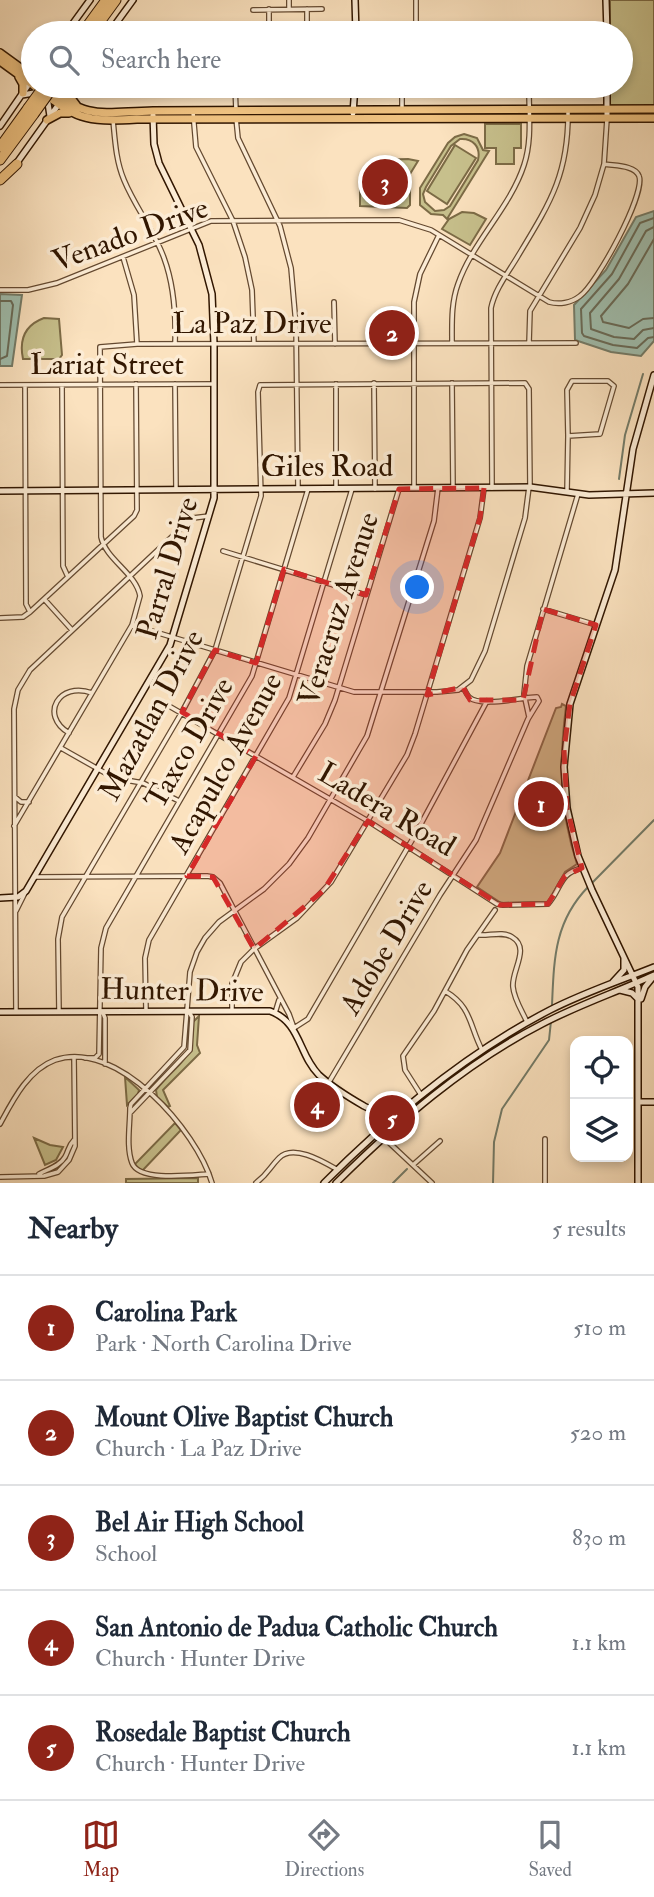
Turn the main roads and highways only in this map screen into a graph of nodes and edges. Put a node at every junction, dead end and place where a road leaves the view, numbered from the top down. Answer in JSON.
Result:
{"nodes":[{"id":1,"x":90,"y":0,"type":"edge"},
{"id":2,"x":106,"y":0,"type":"edge"},
{"id":3,"x":116,"y":0,"type":"edge"},
{"id":4,"x":133,"y":0,"type":"edge"},
{"id":5,"x":355,"y":0,"type":"edge"},
{"id":6,"x":606,"y":0,"type":"edge"},
{"id":7,"x":75,"y":21,"type":"edge"},
{"id":8,"x":91,"y":21,"type":"edge"},
{"id":9,"x":101,"y":21,"type":"edge"},
{"id":10,"x":118,"y":21,"type":"edge"},
{"id":11,"x":356,"y":21,"type":"edge"},
{"id":12,"x":607,"y":21,"type":"edge"},
{"id":13,"x":0,"y":53,"type":"edge"},
{"id":14,"x":0,"y":61,"type":"edge"},
{"id":15,"x":19,"y":71,"type":"junction"},
{"id":16,"x":21,"y":78,"type":"edge"},
{"id":17,"x":21,"y":95,"type":"edge"},
{"id":18,"x":38,"y":98,"type":"edge"},
{"id":19,"x":41,"y":98,"type":"edge"},
{"id":20,"x":43,"y":98,"type":"edge"},
{"id":21,"x":55,"y":98,"type":"edge"},
{"id":22,"x":56,"y":98,"type":"edge"},
{"id":23,"x":63,"y":98,"type":"edge"},
{"id":24,"x":71,"y":98,"type":"edge"},
{"id":25,"x":354,"y":98,"type":"edge"},
{"id":26,"x":607,"y":98,"type":"edge"},
{"id":27,"x":60,"y":102,"type":"junction"},
{"id":28,"x":607,"y":109,"type":"junction"},
{"id":29,"x":651,"y":109,"type":"edge"},
{"id":30,"x":353,"y":110,"type":"junction"},
{"id":31,"x":31,"y":111,"type":"junction"},
{"id":32,"x":76,"y":111,"type":"junction"},
{"id":33,"x":529,"y":114,"type":"junction"},
{"id":34,"x":568,"y":114,"type":"junction"},
{"id":35,"x":281,"y":115,"type":"junction"},
{"id":36,"x":153,"y":116,"type":"junction"},
{"id":37,"x":49,"y":118,"type":"junction"},
{"id":38,"x":651,"y":118,"type":"edge"},
{"id":39,"x":353,"y":119,"type":"junction"},
{"id":40,"x":607,"y":119,"type":"junction"},
{"id":41,"x":0,"y":126,"type":"edge"},
{"id":42,"x":0,"y":147,"type":"edge"},
{"id":43,"x":0,"y":160,"type":"edge"},
{"id":44,"x":17,"y":163,"type":"junction"},
{"id":45,"x":0,"y":180,"type":"edge"},
{"id":46,"x":0,"y":187,"type":"edge"},
{"id":47,"x":654,"y":375,"type":"edge"},
{"id":48,"x":214,"y":490,"type":"junction"},
{"id":49,"x":0,"y":491,"type":"edge"},
{"id":50,"x":654,"y":493,"type":"edge"},
{"id":51,"x":627,"y":494,"type":"junction"},
{"id":52,"x":0,"y":898,"type":"edge"},
{"id":53,"x":624,"y":955,"type":"junction"},
{"id":54,"x":627,"y":962,"type":"junction"},
{"id":55,"x":654,"y":966,"type":"edge"},
{"id":56,"x":634,"y":975,"type":"junction"},
{"id":57,"x":654,"y":976,"type":"edge"},
{"id":58,"x":637,"y":983,"type":"junction"},
{"id":59,"x":610,"y":985,"type":"junction"},
{"id":60,"x":620,"y":990,"type":"junction"},
{"id":61,"x":639,"y":1003,"type":"junction"},
{"id":62,"x":0,"y":1012,"type":"edge"},
{"id":63,"x":638,"y":1102,"type":"junction"},
{"id":64,"x":654,"y":1102,"type":"edge"},
{"id":65,"x":368,"y":1108,"type":"junction"},
{"id":66,"x":396,"y":1122,"type":"junction"},
{"id":67,"x":376,"y":1132,"type":"junction"},
{"id":68,"x":324,"y":1183,"type":"edge"},
{"id":69,"x":336,"y":1183,"type":"edge"},
{"id":70,"x":638,"y":1183,"type":"edge"}],
"edges":[{"from":1,"to":7,"type":"main road"},
{"from":2,"to":8,"type":"highway"},
{"from":3,"to":9,"type":"highway"},
{"from":4,"to":10,"type":"main road"},
{"from":5,"to":11,"type":"main road"},
{"from":6,"to":12,"type":"main road"},
{"from":13,"to":15,"type":"main road"},
{"from":14,"to":15,"type":"main road"},
{"from":15,"to":16,"type":"main road"},
{"from":17,"to":41,"type":"main road"},
{"from":18,"to":31,"type":"highway","bridge":true},
{"from":19,"to":37,"type":"main road"},
{"from":20,"to":31,"type":"highway","bridge":true},
{"from":21,"to":27,"type":"main road"},
{"from":22,"to":27,"type":"main road"},
{"from":23,"to":27,"type":"main road"},
{"from":24,"to":32,"type":"main road"},
{"from":25,"to":30,"type":"main road"},
{"from":26,"to":28,"type":"main road"},
{"from":27,"to":32,"type":"main road"},
{"from":27,"to":37,"type":"main road"},
{"from":28,"to":29,"type":"main road"},
{"from":28,"to":34,"type":"main road"},
{"from":28,"to":40,"type":"main road"},
{"from":29,"to":38,"type":"main road"},
{"from":30,"to":33,"type":"main road"},
{"from":30,"to":35,"type":"main road"},
{"from":30,"to":39,"type":"main road"},
{"from":31,"to":42,"type":"highway"},
{"from":31,"to":43,"type":"highway"},
{"from":32,"to":36,"type":"main road"},
{"from":32,"to":37,"type":"main road"},
{"from":33,"to":34,"type":"main road"},
{"from":33,"to":39,"type":"main road"},
{"from":34,"to":40,"type":"main road"},
{"from":35,"to":36,"type":"main road"},
{"from":35,"to":39,"type":"main road"},
{"from":36,"to":48,"type":"main road","name":"Parral Drive"},
{"from":37,"to":44,"type":"main road"},
{"from":38,"to":40,"type":"main road"},
{"from":44,"to":45,"type":"highway"},
{"from":44,"to":46,"type":"main road"},
{"from":47,"to":51,"type":"main road"},
{"from":48,"to":49,"type":"main road","name":"Giles Road"},
{"from":48,"to":51,"type":"main road","name":"Giles Road"},
{"from":48,"to":52,"type":"main road","name":"Parral Drive"},
{"from":50,"to":51,"type":"main road","name":"Giles Road"},
{"from":51,"to":53,"type":"main road"},
{"from":53,"to":54,"type":"main road"},
{"from":53,"to":59,"type":"main road"},
{"from":54,"to":55,"type":"main road"},
{"from":54,"to":56,"type":"main road"},
{"from":55,"to":56,"type":"main road"},
{"from":56,"to":58,"type":"main road"},
{"from":56,"to":59,"type":"main road"},
{"from":57,"to":58,"type":"main road"},
{"from":57,"to":61,"type":"main road"},
{"from":58,"to":60,"type":"main road"},
{"from":58,"to":61,"type":"main road"},
{"from":59,"to":66,"type":"main road"},
{"from":60,"to":61,"type":"main road"},
{"from":60,"to":66,"type":"main road"},
{"from":61,"to":63,"type":"main road"},
{"from":62,"to":65,"type":"main road","name":"Hunter Drive"},
{"from":63,"to":64,"type":"main road"},
{"from":63,"to":70,"type":"main road"},
{"from":65,"to":66,"type":"main road","name":"Hunter Drive"},
{"from":65,"to":67,"type":"main road"},
{"from":66,"to":67,"type":"main road"},
{"from":66,"to":69,"type":"main road"},
{"from":67,"to":68,"type":"main road"}]}
